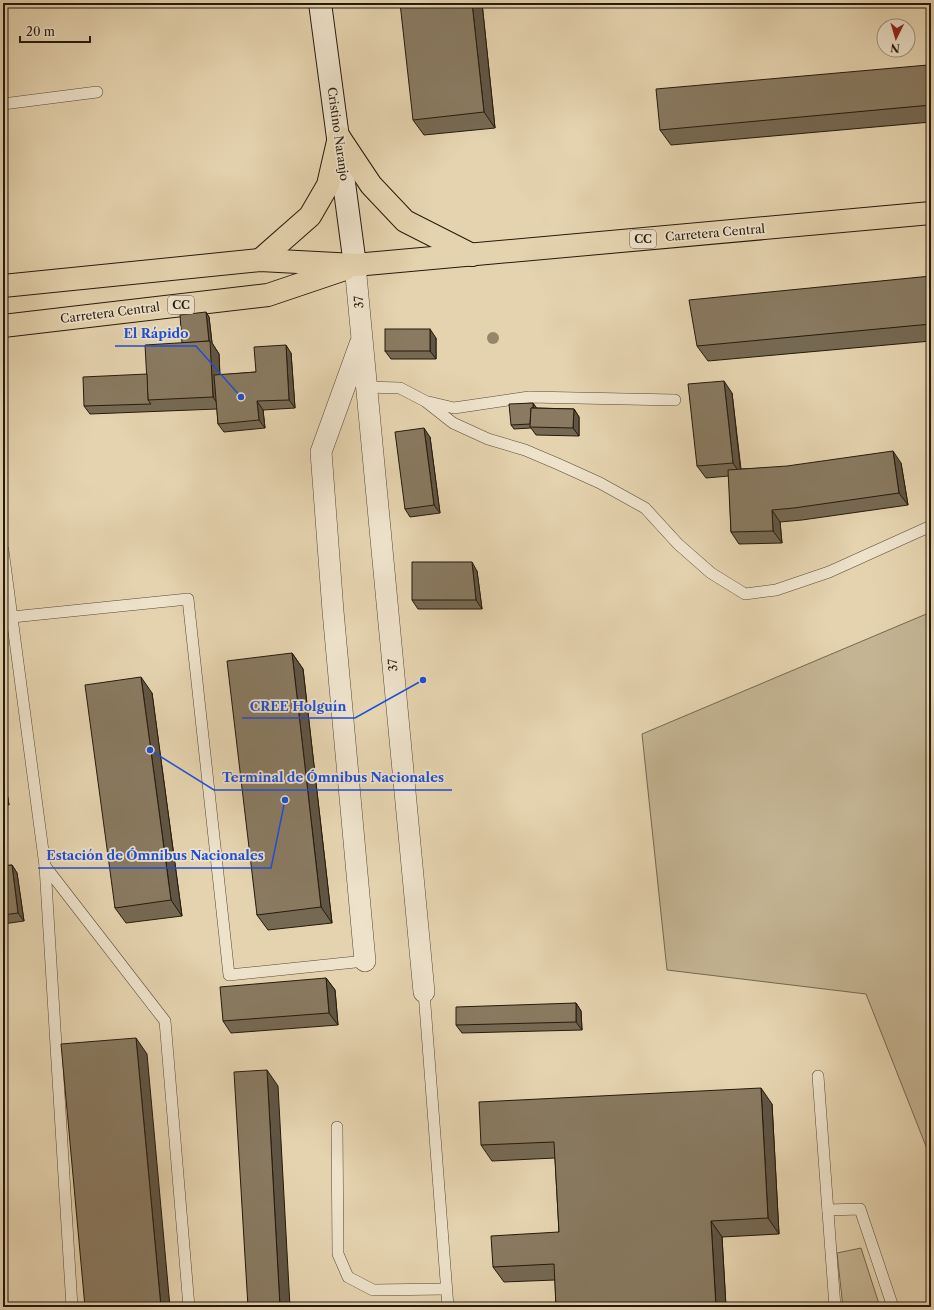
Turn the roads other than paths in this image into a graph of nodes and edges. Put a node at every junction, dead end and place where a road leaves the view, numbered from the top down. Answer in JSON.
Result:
{"nodes":[{"id":1,"x":320,"y":3,"type":"edge"},
{"id":2,"x":97,"y":92,"type":"dead end"},
{"id":3,"x":3,"y":104,"type":"edge"},
{"id":4,"x":339,"y":137,"type":"junction"},
{"id":5,"x":931,"y":214,"type":"edge"},
{"id":6,"x":472,"y":255,"type":"junction"},
{"id":7,"x":260,"y":260,"type":"junction"},
{"id":8,"x":355,"y":265,"type":"junction"},
{"id":9,"x":3,"y":286,"type":"edge"},
{"id":10,"x":3,"y":326,"type":"edge"},
{"id":11,"x":362,"y":338,"type":"junction"},
{"id":12,"x":366,"y":387,"type":"junction"},
{"id":13,"x":675,"y":400,"type":"dead end"},
{"id":14,"x":424,"y":401,"type":"junction"},
{"id":15,"x":931,"y":526,"type":"edge"},
{"id":16,"x":3,"y":550,"type":"edge"},
{"id":17,"x":12,"y":617,"type":"junction"},
{"id":18,"x":45,"y":866,"type":"junction"},
{"id":19,"x":365,"y":960,"type":"joint"},
{"id":20,"x":424,"y":992,"type":"joint"},
{"id":21,"x":818,"y":1076,"type":"dead end"},
{"id":22,"x":337,"y":1127,"type":"dead end"},
{"id":23,"x":828,"y":1210,"type":"junction"},
{"id":24,"x":446,"y":1289,"type":"junction"},
{"id":25,"x":72,"y":1307,"type":"edge"},
{"id":26,"x":189,"y":1307,"type":"edge"},
{"id":27,"x":448,"y":1307,"type":"edge"},
{"id":28,"x":835,"y":1307,"type":"edge"},
{"id":29,"x":893,"y":1307,"type":"edge"}],
"edges":[{"from":1,"to":4,"type":"street","name":"Cristino Naranjo"},
{"from":2,"to":3,"type":"lane"},
{"from":4,"to":6,"type":"main road"},
{"from":4,"to":7,"type":"main road"},
{"from":4,"to":8,"type":"street","name":"Cristino Naranjo"},
{"from":5,"to":6,"type":"main road","name":"Carretera Central","number":"CC"},
{"from":6,"to":8,"type":"main road","name":"Carretera Central","number":"CC"},
{"from":7,"to":8,"type":"main road","name":"Carretera Central","number":"CC"},
{"from":7,"to":9,"type":"main road","name":"Carretera Central","number":"CC"},
{"from":8,"to":10,"type":"main road","name":"Carretera Central","number":"CC"},
{"from":8,"to":11,"type":"street","name":"37"},
{"from":11,"to":12,"type":"street","name":"37"},
{"from":11,"to":19,"type":"street","name":"37"},
{"from":12,"to":14,"type":"lane"},
{"from":12,"to":20,"type":"street","name":"37"},
{"from":13,"to":14,"type":"lane"},
{"from":14,"to":15,"type":"lane"},
{"from":16,"to":17,"type":"lane"},
{"from":17,"to":18,"type":"lane"},
{"from":17,"to":19,"type":"lane"},
{"from":18,"to":25,"type":"lane"},
{"from":18,"to":26,"type":"lane"},
{"from":20,"to":24,"type":"lane"},
{"from":21,"to":23,"type":"lane"},
{"from":22,"to":24,"type":"lane"},
{"from":23,"to":28,"type":"lane"},
{"from":23,"to":29,"type":"lane"},
{"from":24,"to":27,"type":"lane"}]}
